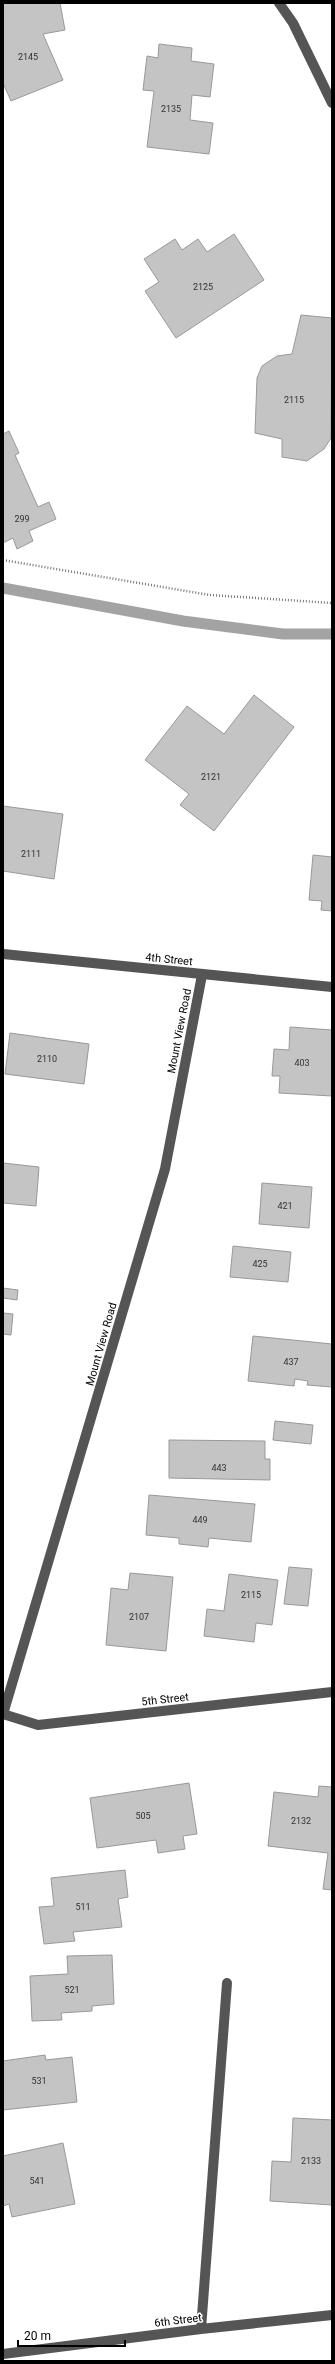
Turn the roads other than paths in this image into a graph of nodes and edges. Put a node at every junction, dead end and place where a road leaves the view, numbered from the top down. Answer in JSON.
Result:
{"nodes":[{"id":1,"x":279,"y":3,"type":"edge"},
{"id":2,"x":332,"y":103,"type":"edge"},
{"id":3,"x":3,"y":954,"type":"edge"},
{"id":4,"x":202,"y":975,"type":"junction"},
{"id":5,"x":332,"y":987,"type":"edge"},
{"id":6,"x":332,"y":1692,"type":"edge"},
{"id":7,"x":3,"y":1714,"type":"edge"},
{"id":8,"x":227,"y":1983,"type":"dead end"},
{"id":9,"x":332,"y":2315,"type":"edge"},
{"id":10,"x":201,"y":2329,"type":"junction"},
{"id":11,"x":3,"y":2354,"type":"edge"}],
"edges":[{"from":1,"to":2,"type":"street"},
{"from":3,"to":4,"type":"street","name":"4th Street"},
{"from":4,"to":5,"type":"street","name":"4th Street"},
{"from":4,"to":7,"type":"street","name":"Mount View Road"},
{"from":6,"to":7,"type":"street","name":"5th Street"},
{"from":8,"to":10,"type":"street"},
{"from":9,"to":10,"type":"street","name":"6th Street"},
{"from":10,"to":11,"type":"street","name":"6th Street"}]}
